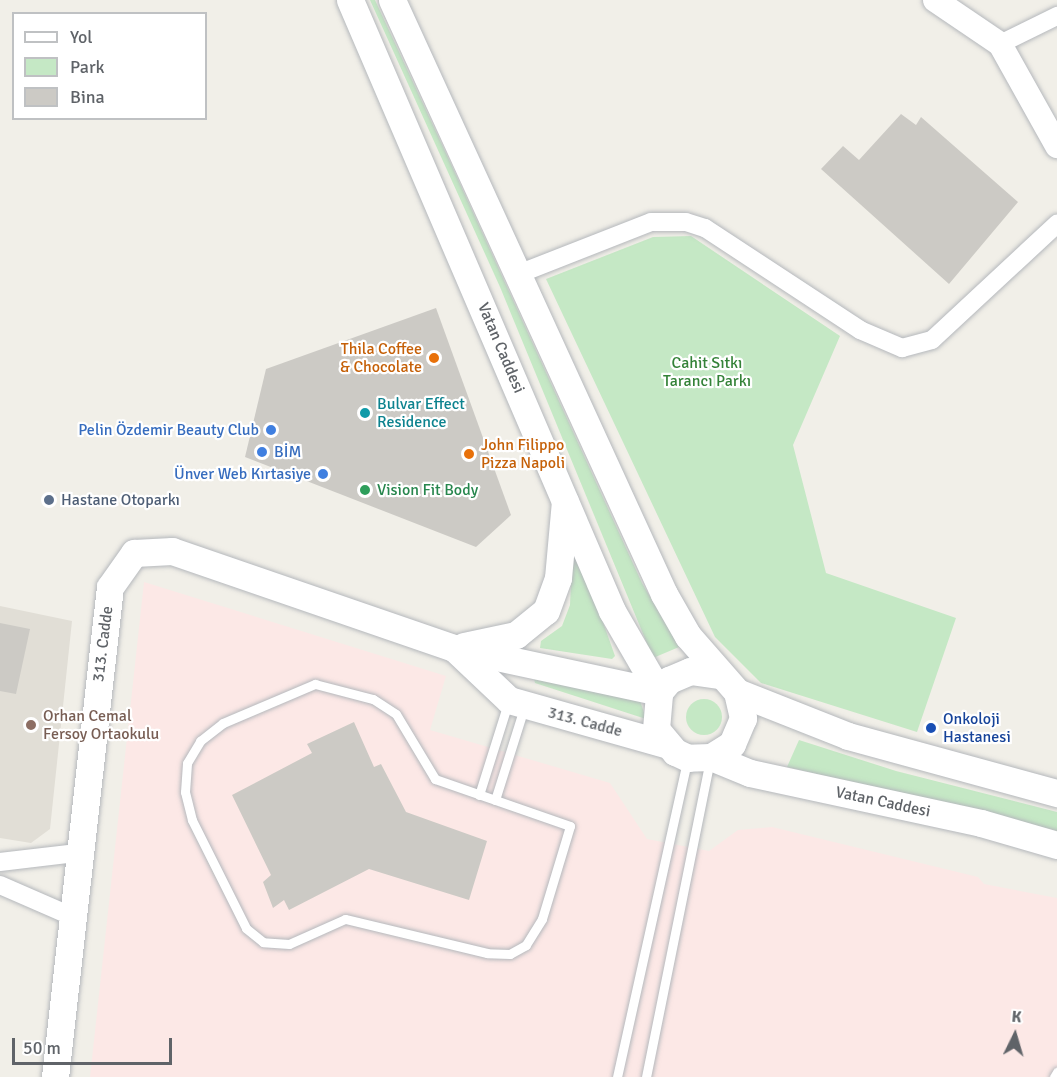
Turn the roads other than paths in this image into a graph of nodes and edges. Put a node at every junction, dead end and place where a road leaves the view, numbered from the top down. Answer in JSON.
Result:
{"nodes":[{"id":1,"x":350,"y":0,"type":"edge"},
{"id":2,"x":392,"y":0,"type":"edge"},
{"id":3,"x":935,"y":0,"type":"edge"},
{"id":4,"x":1057,"y":16,"type":"edge"},
{"id":5,"x":1000,"y":44,"type":"junction"},
{"id":6,"x":1057,"y":146,"type":"edge"},
{"id":7,"x":1057,"y":224,"type":"edge"},
{"id":8,"x":521,"y":273,"type":"junction"},
{"id":9,"x":566,"y":496,"type":"junction"},
{"id":10,"x":454,"y":648,"type":"junction"},
{"id":11,"x":728,"y":684,"type":"junction"},
{"id":12,"x":659,"y":692,"type":"junction"},
{"id":13,"x":517,"y":703,"type":"junction"},
{"id":14,"x":665,"y":744,"type":"junction"},
{"id":15,"x":699,"y":757,"type":"junction"},
{"id":16,"x":1057,"y":793,"type":"edge"},
{"id":17,"x":479,"y":795,"type":"junction"},
{"id":18,"x":495,"y":800,"type":"junction"},
{"id":19,"x":1057,"y":845,"type":"edge"},
{"id":20,"x":77,"y":853,"type":"junction"},
{"id":21,"x":0,"y":862,"type":"edge"},
{"id":22,"x":0,"y":885,"type":"edge"},
{"id":23,"x":71,"y":916,"type":"junction"},
{"id":24,"x":1057,"y":1072,"type":"edge"},
{"id":25,"x":55,"y":1077,"type":"edge"},
{"id":26,"x":617,"y":1077,"type":"edge"},
{"id":27,"x":646,"y":1077,"type":"edge"},
{"id":28,"x":1054,"y":1077,"type":"edge"}],
"edges":[{"from":1,"to":9,"type":"main road","name":"Vatan Caddesi"},
{"from":2,"to":8,"type":"main road"},
{"from":3,"to":5,"type":"street"},
{"from":4,"to":5,"type":"street"},
{"from":5,"to":6,"type":"street"},
{"from":7,"to":8,"type":"street"},
{"from":8,"to":11,"type":"main road"},
{"from":9,"to":10,"type":"main road"},
{"from":9,"to":12,"type":"main road","name":"Vatan Caddesi"},
{"from":10,"to":12,"type":"main road","name":"313. Cadde"},
{"from":10,"to":13,"type":"main road","name":"313. Cadde"},
{"from":10,"to":20,"type":"main road","name":"313. Cadde"},
{"from":11,"to":12,"type":"main road"},
{"from":11,"to":15,"type":"main road"},
{"from":11,"to":16,"type":"main road"},
{"from":12,"to":14,"type":"main road"},
{"from":13,"to":14,"type":"main road","name":"313. Cadde"},
{"from":13,"to":17,"type":"lane"},
{"from":13,"to":18,"type":"lane"},
{"from":14,"to":15,"type":"main road","name":"Vatan Caddesi"},
{"from":15,"to":19,"type":"main road","name":"Vatan Caddesi"},
{"from":15,"to":26,"type":"lane"},
{"from":15,"to":27,"type":"lane"},
{"from":17,"to":18,"type":"lane"},
{"from":17,"to":18,"type":"lane"},
{"from":20,"to":21,"type":"street"},
{"from":20,"to":23,"type":"main road","name":"313. Cadde"},
{"from":22,"to":23,"type":"street"},
{"from":23,"to":25,"type":"main road","name":"313. Cadde"},
{"from":24,"to":28,"type":"lane"}]}
